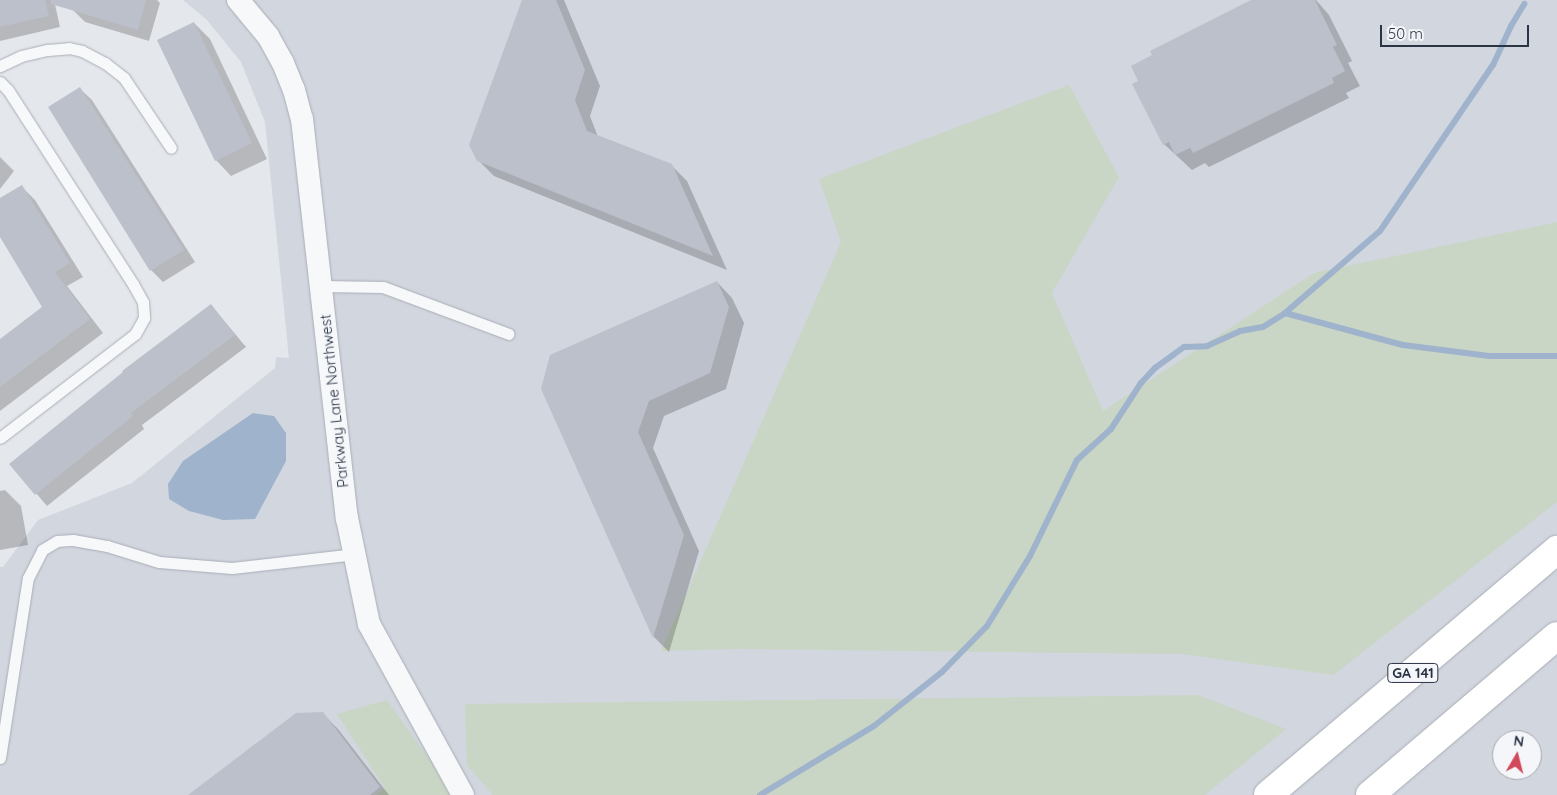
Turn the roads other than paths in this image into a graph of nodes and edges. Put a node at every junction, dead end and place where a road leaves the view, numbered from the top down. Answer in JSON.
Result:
{"nodes":[{"id":1,"x":238,"y":0,"type":"edge"},
{"id":2,"x":0,"y":66,"type":"edge"},
{"id":3,"x":0,"y":82,"type":"edge"},
{"id":4,"x":171,"y":148,"type":"dead end"},
{"id":5,"x":321,"y":286,"type":"junction"},
{"id":6,"x":509,"y":334,"type":"dead end"},
{"id":7,"x":0,"y":438,"type":"edge"},
{"id":8,"x":1557,"y":550,"type":"edge"},
{"id":9,"x":355,"y":554,"type":"junction"},
{"id":10,"x":1557,"y":636,"type":"edge"},
{"id":11,"x":0,"y":758,"type":"edge"},
{"id":12,"x":463,"y":795,"type":"edge"},
{"id":13,"x":1268,"y":795,"type":"edge"},
{"id":14,"x":1370,"y":795,"type":"edge"}],
"edges":[{"from":1,"to":5,"type":"street","name":"Parkway Lane Northwest"},
{"from":2,"to":4,"type":"lane"},
{"from":3,"to":7,"type":"lane"},
{"from":5,"to":6,"type":"lane"},
{"from":5,"to":9,"type":"street","name":"Parkway Lane Northwest"},
{"from":8,"to":13,"type":"highway","number":"GA 141"},
{"from":9,"to":11,"type":"lane"},
{"from":9,"to":12,"type":"street","name":"Parkway Lane Northwest"},
{"from":10,"to":14,"type":"highway"}]}
